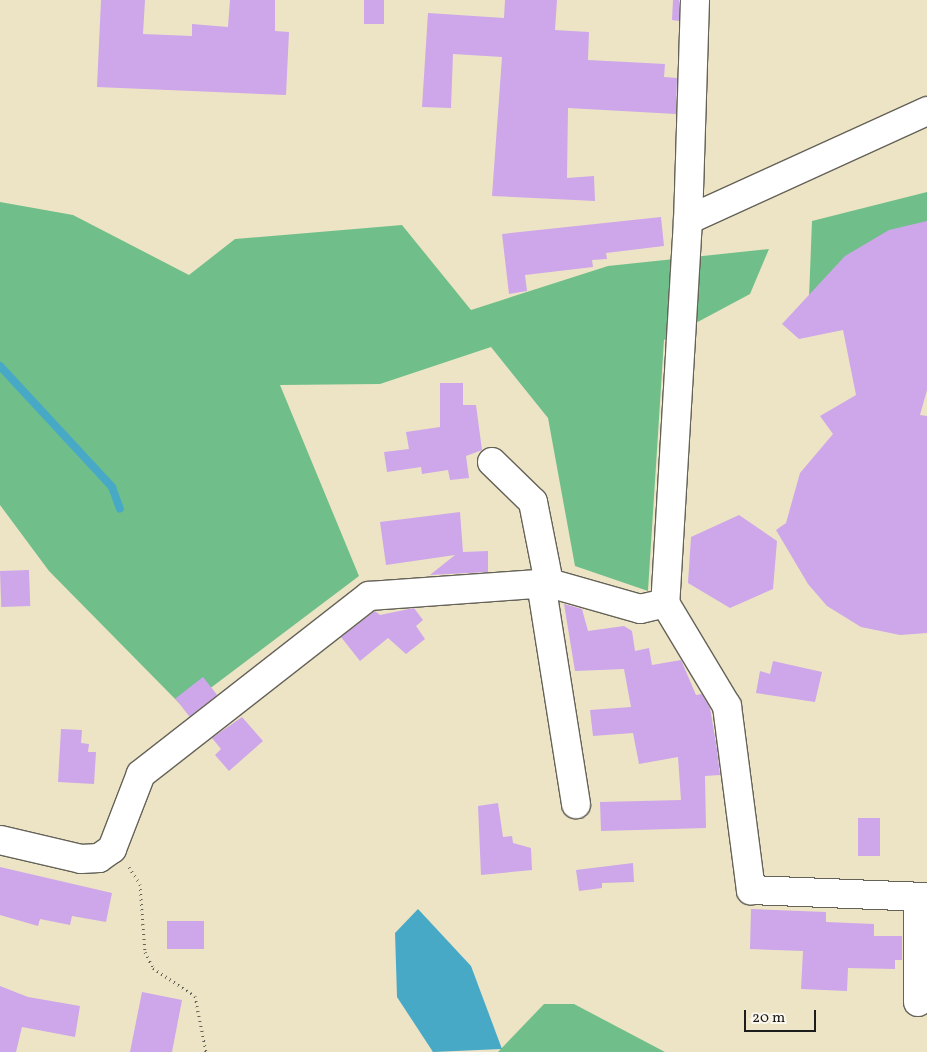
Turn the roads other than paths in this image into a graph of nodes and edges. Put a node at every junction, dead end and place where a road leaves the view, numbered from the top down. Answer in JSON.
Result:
{"nodes":[{"id":1,"x":695,"y":0,"type":"edge"},
{"id":2,"x":927,"y":111,"type":"edge"},
{"id":3,"x":688,"y":220,"type":"junction"},
{"id":4,"x":492,"y":462,"type":"dead end"},
{"id":5,"x":545,"y":583,"type":"junction"},
{"id":6,"x":665,"y":603,"type":"junction"},
{"id":7,"x":576,"y":804,"type":"dead end"},
{"id":8,"x":0,"y":840,"type":"edge"},
{"id":9,"x":923,"y":897,"type":"edge"},
{"id":10,"x":918,"y":1002,"type":"dead end"}],
"edges":[{"from":1,"to":3,"type":"street"},
{"from":2,"to":3,"type":"street"},
{"from":3,"to":6,"type":"street"},
{"from":4,"to":5,"type":"street"},
{"from":5,"to":6,"type":"street"},
{"from":5,"to":7,"type":"street"},
{"from":5,"to":8,"type":"street"},
{"from":6,"to":9,"type":"street"},
{"from":9,"to":10,"type":"street"}]}
